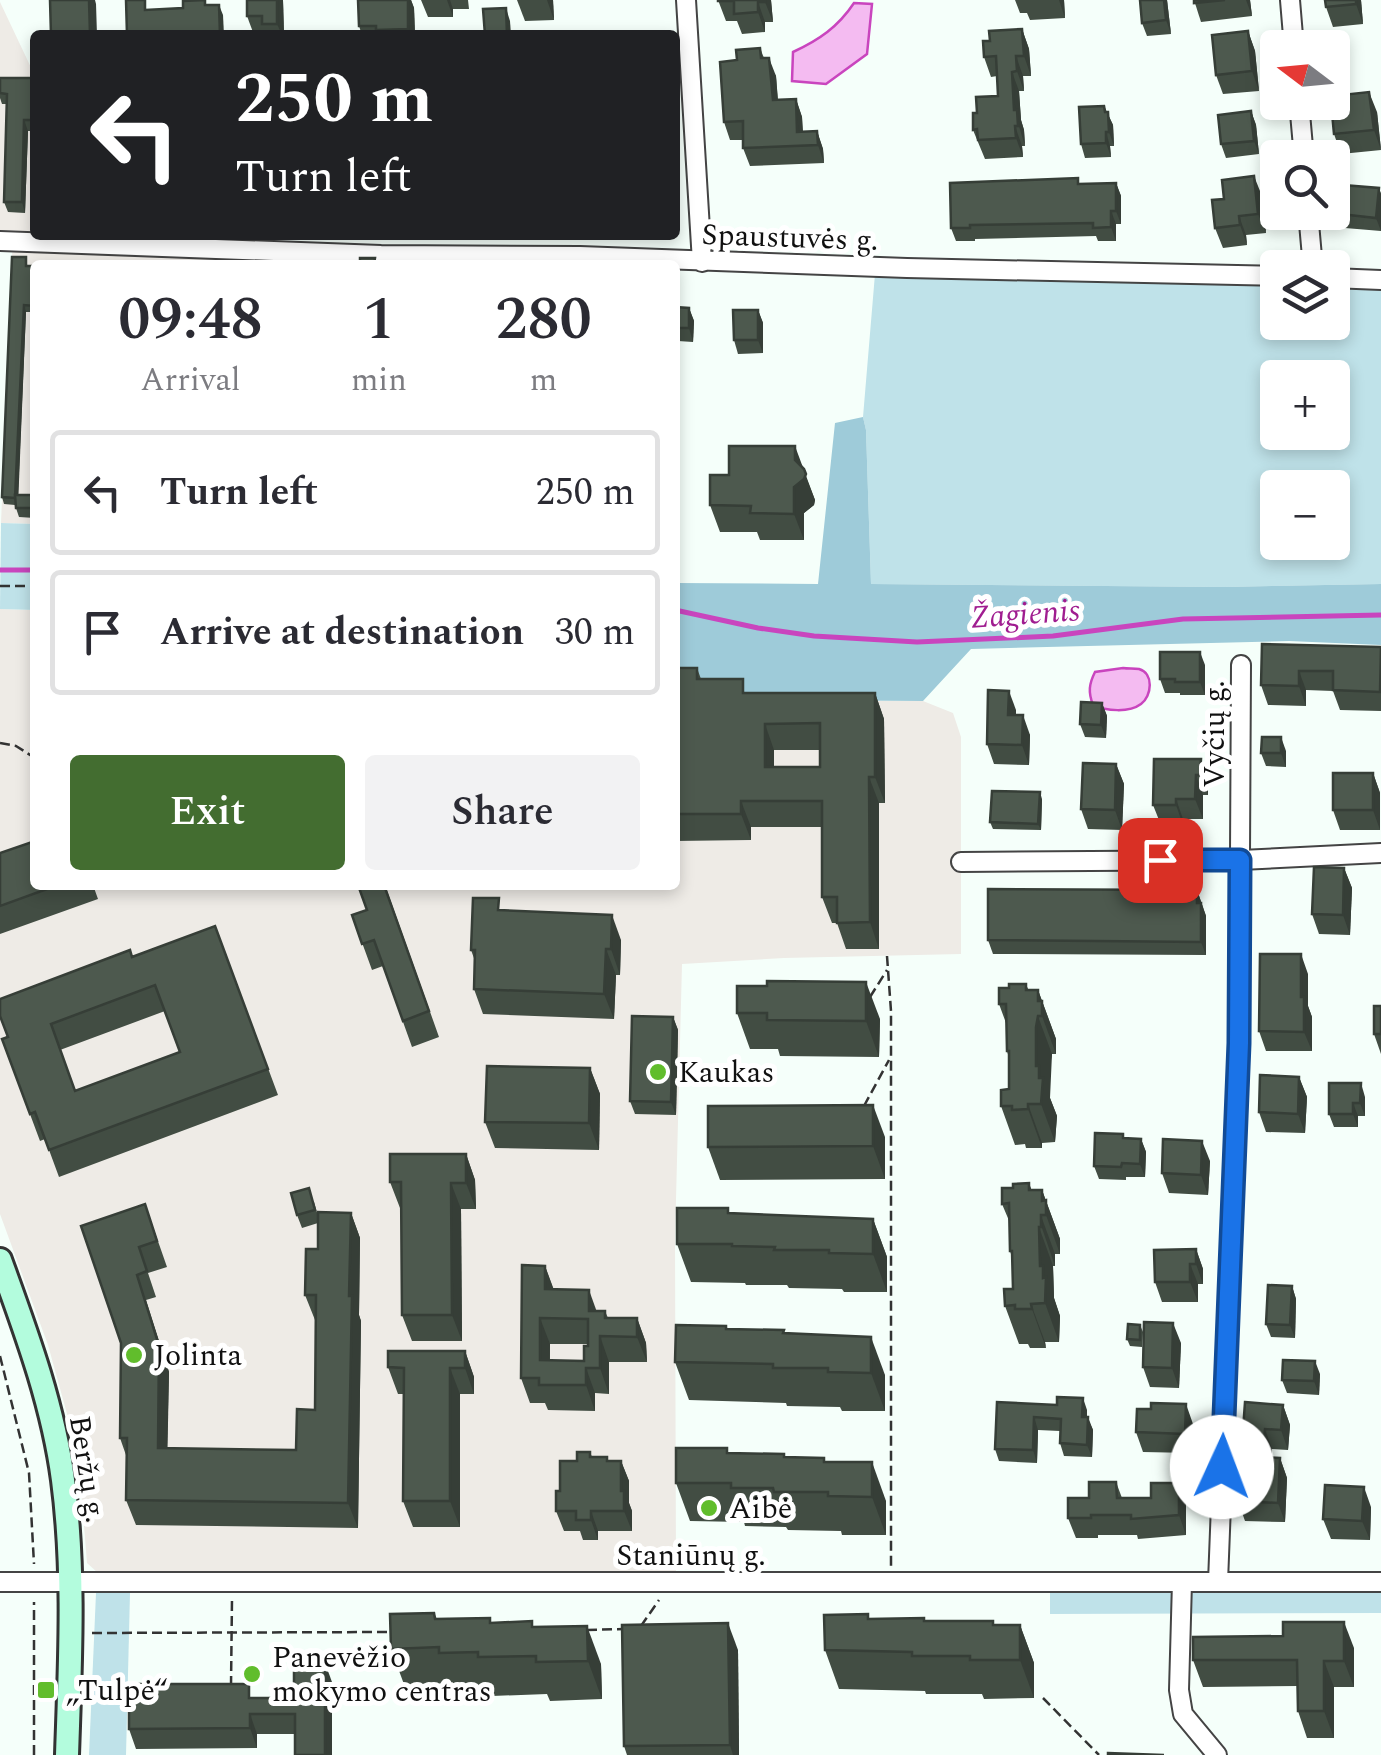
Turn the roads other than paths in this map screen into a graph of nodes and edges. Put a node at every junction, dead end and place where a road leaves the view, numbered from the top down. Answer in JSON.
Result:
{"nodes":[{"id":1,"x":686,"y":0,"type":"edge"},
{"id":2,"x":1290,"y":0,"type":"edge"},
{"id":3,"x":1292,"y":30,"type":"edge"},
{"id":4,"x":0,"y":240,"type":"edge"},
{"id":5,"x":661,"y":260,"type":"edge"},
{"id":6,"x":680,"y":261,"type":"edge"},
{"id":7,"x":702,"y":262,"type":"junction"},
{"id":8,"x":1260,"y":276,"type":"edge"},
{"id":9,"x":1350,"y":279,"type":"edge"},
{"id":10,"x":1381,"y":280,"type":"edge"},
{"id":11,"x":1241,"y":665,"type":"dead end"},
{"id":12,"x":1381,"y":852,"type":"edge"},
{"id":13,"x":1240,"y":860,"type":"junction"},
{"id":14,"x":961,"y":862,"type":"dead end"},
{"id":15,"x":0,"y":1260,"type":"edge"},
{"id":16,"x":0,"y":1582,"type":"edge"},
{"id":17,"x":70,"y":1582,"type":"junction"},
{"id":18,"x":1182,"y":1582,"type":"junction"},
{"id":19,"x":1218,"y":1582,"type":"junction"},
{"id":20,"x":1381,"y":1582,"type":"edge"},
{"id":21,"x":67,"y":1755,"type":"edge"},
{"id":22,"x":1217,"y":1755,"type":"edge"}],
"edges":[{"from":1,"to":7,"type":"street"},
{"from":2,"to":3,"type":"street"},
{"from":4,"to":5,"type":"street","name":"Spaustuvės g."},
{"from":6,"to":7,"type":"street","name":"Spaustuvės g."},
{"from":7,"to":8,"type":"street","name":"Spaustuvės g."},
{"from":9,"to":10,"type":"street"},
{"from":11,"to":13,"type":"street","name":"Vyčių g."},
{"from":12,"to":13,"type":"street"},
{"from":13,"to":14,"type":"street"},
{"from":13,"to":19,"type":"street","name":"Vyčių g."},
{"from":15,"to":17,"type":"main road","name":"Beržų g."},
{"from":16,"to":17,"type":"street","name":"Staniūnų g."},
{"from":17,"to":18,"type":"street","name":"Staniūnų g."},
{"from":17,"to":21,"type":"main road","name":"Beržų g."},
{"from":18,"to":19,"type":"street","name":"Staniūnų g."},
{"from":18,"to":22,"type":"street"},
{"from":19,"to":20,"type":"street","name":"Staniūnų g."}]}
